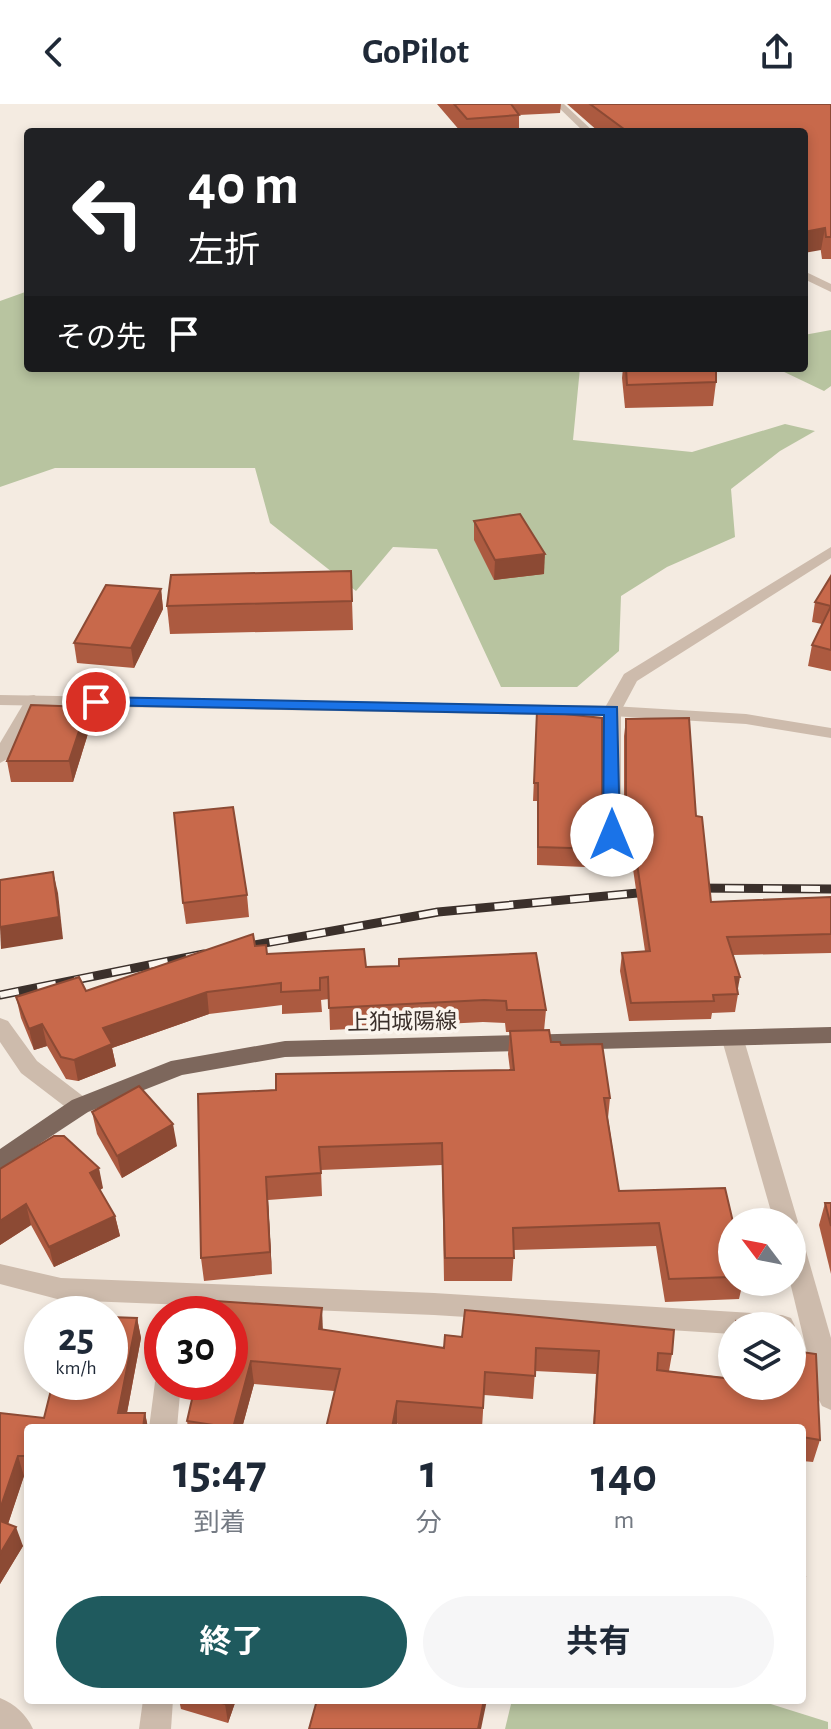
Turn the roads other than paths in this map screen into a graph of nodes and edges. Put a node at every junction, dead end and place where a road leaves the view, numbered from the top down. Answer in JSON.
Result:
{"nodes":[{"id":1,"x":559,"y":104,"type":"edge"},
{"id":2,"x":585,"y":128,"type":"edge"},
{"id":3,"x":808,"y":276,"type":"edge"},
{"id":4,"x":831,"y":289,"type":"edge"},
{"id":5,"x":831,"y":551,"type":"edge"},
{"id":6,"x":0,"y":700,"type":"edge"},
{"id":7,"x":34,"y":700,"type":"junction"},
{"id":8,"x":612,"y":711,"type":"junction"},
{"id":9,"x":831,"y":733,"type":"edge"},
{"id":10,"x":0,"y":758,"type":"edge"},
{"id":11,"x":612,"y":835,"type":"edge"},
{"id":12,"x":0,"y":1026,"type":"edge"},
{"id":13,"x":831,"y":1035,"type":"edge"},
{"id":14,"x":733,"y":1040,"type":"junction"},
{"id":15,"x":80,"y":1106,"type":"junction"},
{"id":16,"x":0,"y":1161,"type":"edge"},
{"id":17,"x":782,"y":1208,"type":"edge"},
{"id":18,"x":0,"y":1274,"type":"edge"},
{"id":19,"x":805,"y":1296,"type":"edge"},
{"id":20,"x":144,"y":1300,"type":"edge"},
{"id":21,"x":248,"y":1304,"type":"edge"},
{"id":22,"x":718,"y":1322,"type":"edge"},
{"id":23,"x":813,"y":1328,"type":"edge"},
{"id":24,"x":831,"y":1398,"type":"edge"},
{"id":25,"x":166,"y":1400,"type":"edge"},
{"id":26,"x":163,"y":1424,"type":"edge"},
{"id":27,"x":158,"y":1704,"type":"edge"},
{"id":28,"x":0,"y":1713,"type":"edge"},
{"id":29,"x":17,"y":1729,"type":"edge"},
{"id":30,"x":155,"y":1729,"type":"edge"}],
"edges":[{"from":1,"to":2,"type":"street"},
{"from":3,"to":4,"type":"street"},
{"from":5,"to":8,"type":"street"},
{"from":6,"to":7,"type":"street"},
{"from":7,"to":8,"type":"street"},
{"from":7,"to":10,"type":"street"},
{"from":8,"to":9,"type":"street"},
{"from":8,"to":11,"type":"street"},
{"from":12,"to":15,"type":"street"},
{"from":13,"to":14,"type":"main road","name":"上狛城陽線"},
{"from":14,"to":15,"type":"main road","name":"上狛城陽線"},
{"from":14,"to":17,"type":"street"},
{"from":15,"to":16,"type":"main road","name":"上狛城陽線"},
{"from":18,"to":20,"type":"street"},
{"from":19,"to":23,"type":"street"},
{"from":21,"to":22,"type":"street"},
{"from":23,"to":24,"type":"street"},
{"from":25,"to":26,"type":"street"},
{"from":27,"to":30,"type":"street"},
{"from":28,"to":29,"type":"street"}]}
